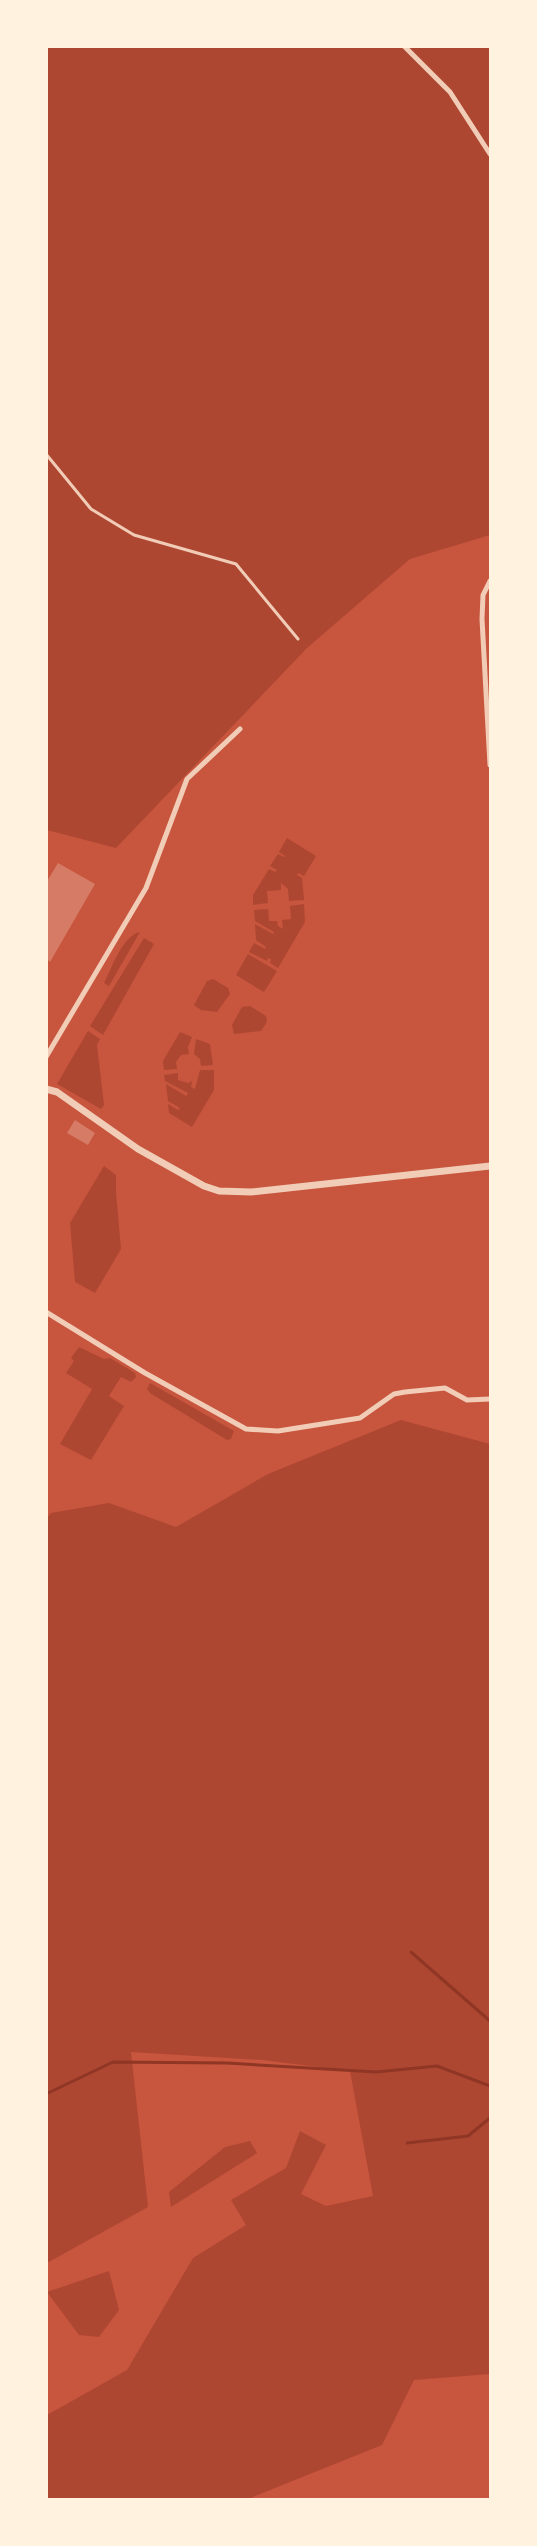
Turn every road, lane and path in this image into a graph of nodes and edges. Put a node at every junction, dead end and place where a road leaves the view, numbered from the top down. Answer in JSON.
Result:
{"nodes":[{"id":1,"x":404,"y":46,"type":"edge"},
{"id":2,"x":490,"y":154,"type":"edge"},
{"id":3,"x":46,"y":454,"type":"edge"},
{"id":4,"x":49,"y":460,"type":"edge"},
{"id":5,"x":490,"y":581,"type":"edge"},
{"id":6,"x":298,"y":639,"type":"dead end"},
{"id":7,"x":240,"y":729,"type":"dead end"},
{"id":8,"x":490,"y":765,"type":"edge"},
{"id":9,"x":46,"y":1057,"type":"edge"},
{"id":10,"x":46,"y":1089,"type":"edge"},
{"id":11,"x":490,"y":1166,"type":"edge"},
{"id":12,"x":46,"y":1312,"type":"edge"},
{"id":13,"x":490,"y":1399,"type":"edge"}],
"edges":[{"from":1,"to":2,"type":"street"},
{"from":3,"to":4,"type":"lane"},
{"from":4,"to":6,"type":"lane"},
{"from":5,"to":8,"type":"street"},
{"from":7,"to":9,"type":"street"},
{"from":10,"to":11,"type":"street"},
{"from":12,"to":13,"type":"street"}]}
